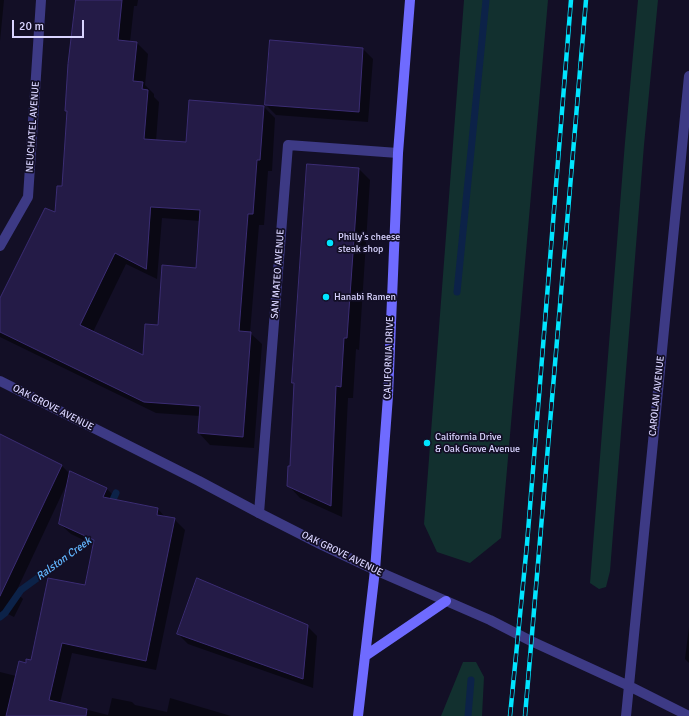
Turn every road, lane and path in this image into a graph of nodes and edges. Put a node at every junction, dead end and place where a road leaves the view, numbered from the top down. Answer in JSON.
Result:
{"nodes":[{"id":1,"x":42,"y":0,"type":"edge"},
{"id":2,"x":410,"y":0,"type":"edge"},
{"id":3,"x":689,"y":76,"type":"edge"},
{"id":4,"x":398,"y":153,"type":"junction"},
{"id":5,"x":0,"y":246,"type":"edge"},
{"id":6,"x":0,"y":381,"type":"edge"},
{"id":7,"x":259,"y":513,"type":"junction"},
{"id":8,"x":375,"y":570,"type":"junction"},
{"id":9,"x":446,"y":601,"type":"junction"},
{"id":10,"x":365,"y":656,"type":"junction"},
{"id":11,"x":629,"y":686,"type":"junction"},
{"id":12,"x":358,"y":716,"type":"edge"},
{"id":13,"x":626,"y":716,"type":"edge"},
{"id":14,"x":689,"y":716,"type":"edge"}],
"edges":[{"from":1,"to":5,"type":"street","name":"NEUCHATEL AVENUE"},
{"from":2,"to":4,"type":"main road","name":"CALIFORNIA DRIVE"},
{"from":3,"to":11,"type":"street","name":"CAROLAN AVENUE"},
{"from":4,"to":7,"type":"street","name":"SAN MATEO AVENUE"},
{"from":4,"to":8,"type":"main road","name":"CALIFORNIA DRIVE"},
{"from":6,"to":7,"type":"street","name":"OAK GROVE AVENUE"},
{"from":7,"to":8,"type":"street","name":"OAK GROVE AVENUE"},
{"from":8,"to":9,"type":"street","name":"OAK GROVE AVENUE"},
{"from":8,"to":10,"type":"main road","name":"CALIFORNIA DRIVE"},
{"from":9,"to":10,"type":"main road"},
{"from":9,"to":11,"type":"street","name":"OAK GROVE AVENUE"},
{"from":10,"to":12,"type":"main road","name":"CALIFORNIA DRIVE"},
{"from":11,"to":13,"type":"street","name":"CAROLAN AVENUE"},
{"from":11,"to":14,"type":"street","name":"OAK GROVE AVENUE"}]}
